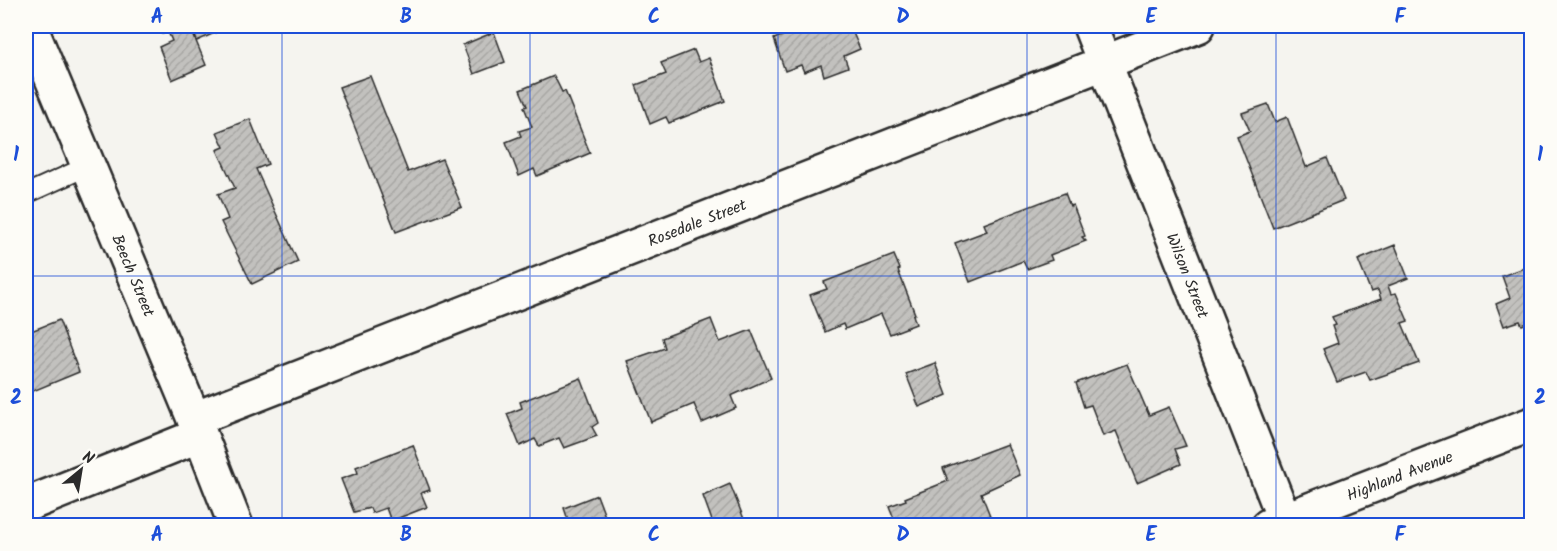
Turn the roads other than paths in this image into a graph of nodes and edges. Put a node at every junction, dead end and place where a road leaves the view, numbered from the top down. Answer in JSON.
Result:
{"nodes":[{"id":1,"x":30,"y":26,"type":"edge"},
{"id":2,"x":1090,"y":26,"type":"edge"},
{"id":3,"x":1198,"y":26,"type":"edge"},
{"id":4,"x":1104,"y":63,"type":"junction"},
{"id":5,"x":88,"y":166,"type":"junction"},
{"id":6,"x":26,"y":194,"type":"edge"},
{"id":7,"x":1532,"y":424,"type":"edge"},
{"id":8,"x":197,"y":427,"type":"junction"},
{"id":9,"x":26,"y":505,"type":"edge"},
{"id":10,"x":1280,"y":523,"type":"edge"},
{"id":11,"x":236,"y":525,"type":"edge"}],
"edges":[{"from":1,"to":5,"type":"street","name":"Beech Street"},
{"from":2,"to":4,"type":"street","name":"Wilson Street"},
{"from":3,"to":4,"type":"street","name":"Rosedale Street"},
{"from":4,"to":8,"type":"street","name":"Rosedale Street"},
{"from":4,"to":10,"type":"street","name":"Wilson Street"},
{"from":5,"to":6,"type":"lane"},
{"from":5,"to":8,"type":"street","name":"Beech Street"},
{"from":7,"to":10,"type":"street","name":"Highland Avenue"},
{"from":8,"to":9,"type":"street","name":"Rosedale Street"},
{"from":8,"to":11,"type":"street","name":"Beech Street"}]}
